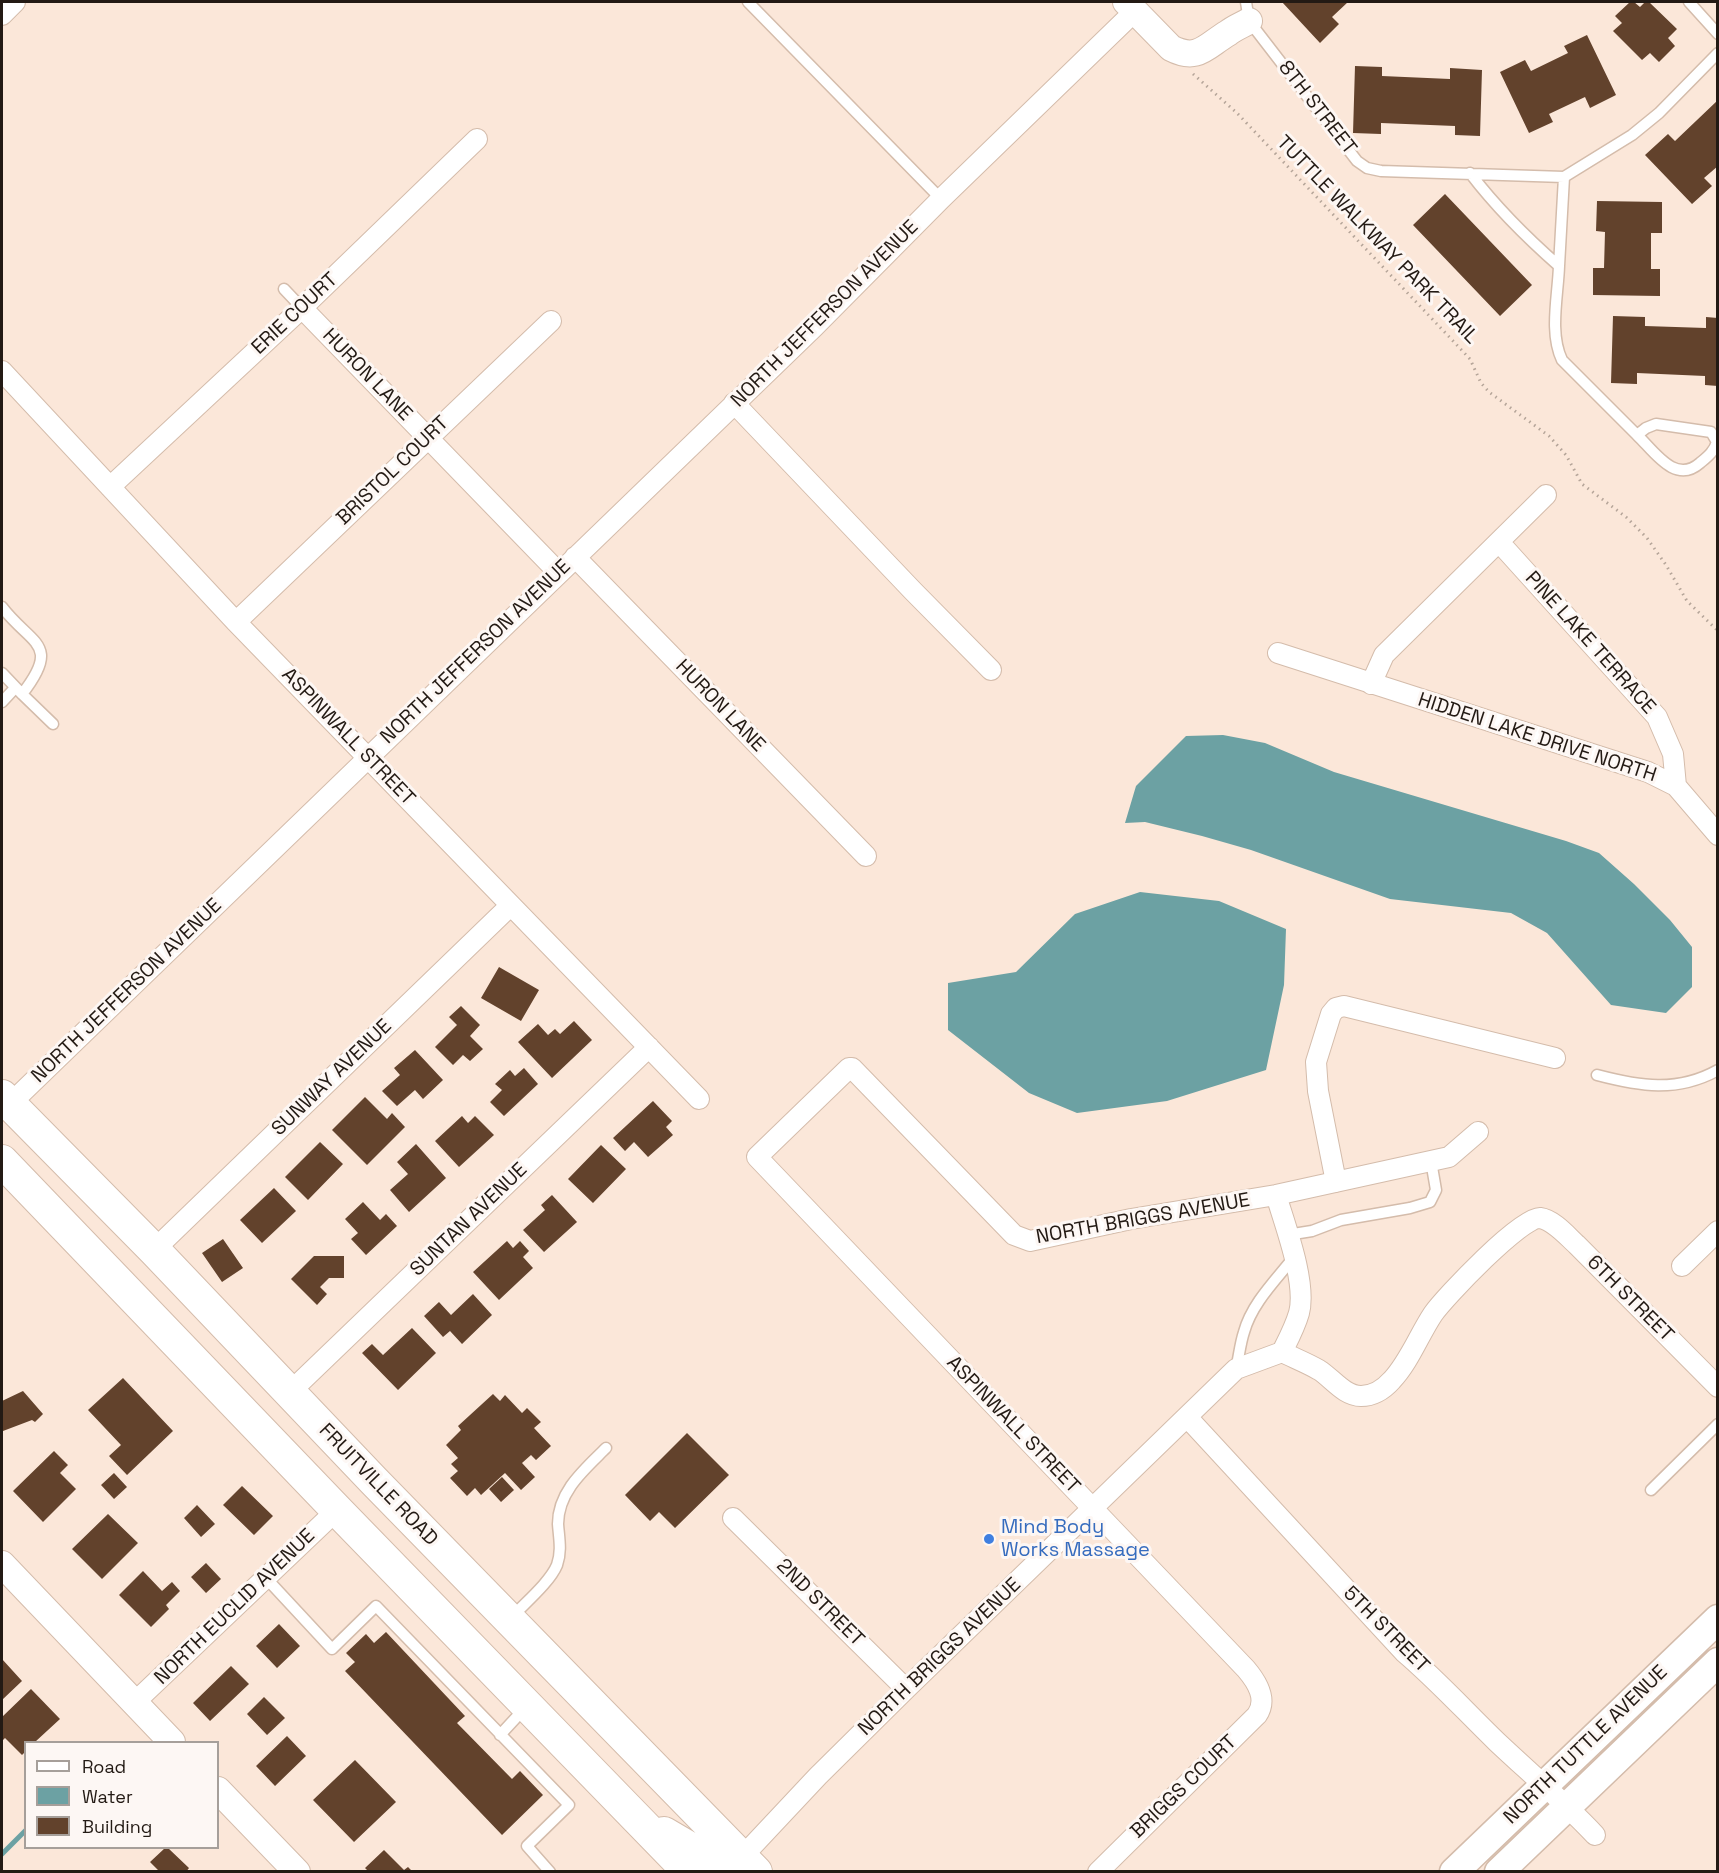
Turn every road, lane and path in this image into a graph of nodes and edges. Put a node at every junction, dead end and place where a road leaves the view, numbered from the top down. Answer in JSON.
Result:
{"nodes":[{"id":1,"x":15,"y":2,"type":"edge"},
{"id":2,"x":748,"y":2,"type":"edge"},
{"id":3,"x":1689,"y":2,"type":"edge"},
{"id":4,"x":1131,"y":6,"type":"edge"},
{"id":5,"x":1248,"y":11,"type":"edge"},
{"id":6,"x":2,"y":15,"type":"edge"},
{"id":7,"x":1718,"y":34,"type":"edge"},
{"id":8,"x":1180,"y":53,"type":"junction"},
{"id":9,"x":1718,"y":53,"type":"edge"},
{"id":10,"x":477,"y":139,"type":"dead end"},
{"id":11,"x":1470,"y":173,"type":"junction"},
{"id":12,"x":1564,"y":177,"type":"junction"},
{"id":13,"x":940,"y":199,"type":"junction"},
{"id":14,"x":1559,"y":266,"type":"junction"},
{"id":15,"x":284,"y":289,"type":"dead end"},
{"id":16,"x":302,"y":308,"type":"junction"},
{"id":17,"x":551,"y":321,"type":"dead end"},
{"id":18,"x":2,"y":371,"type":"edge"},
{"id":19,"x":734,"y":403,"type":"junction"},
{"id":20,"x":1637,"y":435,"type":"junction"},
{"id":21,"x":428,"y":438,"type":"junction"},
{"id":22,"x":110,"y":487,"type":"junction"},
{"id":23,"x":1546,"y":495,"type":"dead end"},
{"id":24,"x":1499,"y":542,"type":"junction"},
{"id":25,"x":575,"y":557,"type":"junction"},
{"id":26,"x":558,"y":572,"type":"junction"},
{"id":27,"x":2,"y":607,"type":"edge"},
{"id":28,"x":236,"y":622,"type":"junction"},
{"id":29,"x":1718,"y":631,"type":"edge"},
{"id":30,"x":1278,"y":653,"type":"dead end"},
{"id":31,"x":991,"y":670,"type":"dead end"},
{"id":32,"x":2,"y":673,"type":"edge"},
{"id":33,"x":1371,"y":684,"type":"junction"},
{"id":34,"x":18,"y":691,"type":"junction"},
{"id":35,"x":2,"y":702,"type":"edge"},
{"id":36,"x":53,"y":724,"type":"dead end"},
{"id":37,"x":368,"y":757,"type":"junction"},
{"id":38,"x":1676,"y":786,"type":"junction"},
{"id":39,"x":1718,"y":835,"type":"edge"},
{"id":40,"x":866,"y":856,"type":"dead end"},
{"id":41,"x":510,"y":906,"type":"junction"},
{"id":42,"x":649,"y":1047,"type":"junction"},
{"id":43,"x":1555,"y":1058,"type":"dead end"},
{"id":44,"x":1718,"y":1070,"type":"edge"},
{"id":45,"x":1597,"y":1075,"type":"dead end"},
{"id":46,"x":699,"y":1099,"type":"dead end"},
{"id":47,"x":6,"y":1100,"type":"edge"},
{"id":48,"x":1478,"y":1132,"type":"dead end"},
{"id":49,"x":757,"y":1157,"type":"joint"},
{"id":50,"x":2,"y":1161,"type":"edge"},
{"id":51,"x":1431,"y":1161,"type":"junction"},
{"id":52,"x":1336,"y":1182,"type":"junction"},
{"id":53,"x":1276,"y":1195,"type":"junction"},
{"id":54,"x":1718,"y":1231,"type":"edge"},
{"id":55,"x":1287,"y":1235,"type":"junction"},
{"id":56,"x":154,"y":1250,"type":"junction"},
{"id":57,"x":1294,"y":1257,"type":"junction"},
{"id":58,"x":1682,"y":1266,"type":"dead end"},
{"id":59,"x":1282,"y":1352,"type":"junction"},
{"id":60,"x":1236,"y":1369,"type":"junction"},
{"id":61,"x":1718,"y":1387,"type":"edge"},
{"id":62,"x":289,"y":1393,"type":"junction"},
{"id":63,"x":1187,"y":1417,"type":"junction"},
{"id":64,"x":1718,"y":1424,"type":"edge"},
{"id":65,"x":606,"y":1448,"type":"dead end"},
{"id":66,"x":1651,"y":1490,"type":"dead end"},
{"id":67,"x":1092,"y":1508,"type":"junction"},
{"id":68,"x":337,"y":1510,"type":"junction"},
{"id":69,"x":733,"y":1518,"type":"dead end"},
{"id":70,"x":2,"y":1564,"type":"edge"},
{"id":71,"x":266,"y":1578,"type":"junction"},
{"id":72,"x":1718,"y":1618,"type":"edge"},
{"id":73,"x":509,"y":1619,"type":"junction"},
{"id":74,"x":1718,"y":1662,"type":"edge"},
{"id":75,"x":906,"y":1689,"type":"junction"},
{"id":76,"x":1261,"y":1697,"type":"joint"},
{"id":77,"x":134,"y":1703,"type":"junction"},
{"id":78,"x":528,"y":1706,"type":"junction"},
{"id":79,"x":500,"y":1735,"type":"junction"},
{"id":80,"x":170,"y":1741,"type":"edge"},
{"id":81,"x":1545,"y":1784,"type":"junction"},
{"id":82,"x":219,"y":1791,"type":"edge"},
{"id":83,"x":1567,"y":1806,"type":"junction"},
{"id":84,"x":634,"y":1816,"type":"junction"},
{"id":85,"x":1595,"y":1835,"type":"dead end"},
{"id":86,"x":749,"y":1864,"type":"edge"},
{"id":87,"x":297,"y":1872,"type":"edge"},
{"id":88,"x":550,"y":1872,"type":"edge"},
{"id":89,"x":689,"y":1872,"type":"edge"},
{"id":90,"x":1098,"y":1872,"type":"edge"},
{"id":91,"x":1454,"y":1872,"type":"edge"},
{"id":92,"x":1499,"y":1872,"type":"edge"}],
"edges":[{"from":1,"to":6,"type":"street"},
{"from":2,"to":13,"type":"lane"},
{"from":3,"to":7,"type":"lane"},
{"from":4,"to":8,"type":"street"},
{"from":4,"to":13,"type":"street","name":"NORTH JEFFERSON AVENUE"},
{"from":5,"to":8,"type":"street","name":"8TH STREET"},
{"from":5,"to":11,"type":"lane","name":"8TH STREET"},
{"from":8,"to":29,"type":"path","name":"TUTTLE WALKWAY PARK TRAIL"},
{"from":9,"to":12,"type":"lane"},
{"from":10,"to":16,"type":"street","name":"ERIE COURT"},
{"from":11,"to":12,"type":"lane","name":"8TH STREET"},
{"from":11,"to":14,"type":"lane"},
{"from":12,"to":14,"type":"lane"},
{"from":13,"to":19,"type":"street","name":"NORTH JEFFERSON AVENUE"},
{"from":14,"to":20,"type":"lane"},
{"from":15,"to":16,"type":"lane"},
{"from":16,"to":21,"type":"street","name":"HURON LANE"},
{"from":16,"to":22,"type":"street","name":"ERIE COURT"},
{"from":17,"to":21,"type":"street","name":"BRISTOL COURT"},
{"from":18,"to":22,"type":"street","name":"ASPINWALL STREET"},
{"from":19,"to":25,"type":"street","name":"NORTH JEFFERSON AVENUE"},
{"from":19,"to":31,"type":"street"},
{"from":20,"to":20,"type":"lane"},
{"from":21,"to":26,"type":"street","name":"HURON LANE"},
{"from":21,"to":28,"type":"street","name":"BRISTOL COURT"},
{"from":22,"to":28,"type":"street","name":"ASPINWALL STREET"},
{"from":23,"to":24,"type":"street"},
{"from":24,"to":33,"type":"street"},
{"from":24,"to":38,"type":"street","name":"PINE LAKE TERRACE"},
{"from":25,"to":26,"type":"street","name":"NORTH JEFFERSON AVENUE"},
{"from":25,"to":40,"type":"street","name":"HURON LANE"},
{"from":26,"to":37,"type":"street","name":"NORTH JEFFERSON AVENUE"},
{"from":27,"to":34,"type":"lane"},
{"from":28,"to":37,"type":"street","name":"ASPINWALL STREET"},
{"from":30,"to":33,"type":"street","name":"HIDDEN LAKE DRIVE NORTH"},
{"from":32,"to":34,"type":"lane"},
{"from":33,"to":38,"type":"street","name":"HIDDEN LAKE DRIVE NORTH"},
{"from":34,"to":35,"type":"lane"},
{"from":34,"to":36,"type":"lane"},
{"from":37,"to":41,"type":"street","name":"ASPINWALL STREET"},
{"from":37,"to":47,"type":"street","name":"NORTH JEFFERSON AVENUE"},
{"from":38,"to":39,"type":"street","name":"HIDDEN LAKE DRIVE NORTH"},
{"from":41,"to":42,"type":"street","name":"ASPINWALL STREET"},
{"from":41,"to":56,"type":"street","name":"SUNWAY AVENUE"},
{"from":42,"to":46,"type":"street","name":"ASPINWALL STREET"},
{"from":42,"to":62,"type":"street","name":"SUNTAN AVENUE"},
{"from":43,"to":52,"type":"street"},
{"from":44,"to":45,"type":"lane"},
{"from":47,"to":56,"type":"main road","name":"FRUITVILLE ROAD"},
{"from":48,"to":51,"type":"street","name":"NORTH BRIGGS AVENUE"},
{"from":49,"to":53,"type":"street","name":"NORTH BRIGGS AVENUE"},
{"from":49,"to":67,"type":"street","name":"ASPINWALL STREET"},
{"from":50,"to":68,"type":"main road"},
{"from":51,"to":52,"type":"street","name":"NORTH BRIGGS AVENUE"},
{"from":51,"to":55,"type":"lane"},
{"from":52,"to":53,"type":"street","name":"NORTH BRIGGS AVENUE"},
{"from":53,"to":55,"type":"street","name":"NORTH BRIGGS AVENUE"},
{"from":54,"to":58,"type":"street"},
{"from":55,"to":57,"type":"street","name":"NORTH BRIGGS AVENUE"},
{"from":56,"to":62,"type":"main road","name":"FRUITVILLE ROAD"},
{"from":57,"to":59,"type":"street","name":"NORTH BRIGGS AVENUE"},
{"from":57,"to":60,"type":"lane"},
{"from":59,"to":60,"type":"street","name":"NORTH BRIGGS AVENUE"},
{"from":59,"to":61,"type":"street","name":"6TH STREET"},
{"from":60,"to":63,"type":"street","name":"NORTH BRIGGS AVENUE"},
{"from":62,"to":73,"type":"main road","name":"FRUITVILLE ROAD"},
{"from":63,"to":67,"type":"street","name":"NORTH BRIGGS AVENUE"},
{"from":63,"to":81,"type":"street","name":"5TH STREET"},
{"from":64,"to":66,"type":"lane"},
{"from":65,"to":73,"type":"lane"},
{"from":67,"to":75,"type":"street","name":"NORTH BRIGGS AVENUE"},
{"from":67,"to":76,"type":"street","name":"ASPINWALL STREET"},
{"from":68,"to":71,"type":"street","name":"NORTH EUCLID AVENUE"},
{"from":68,"to":78,"type":"main road"},
{"from":69,"to":75,"type":"street","name":"2ND STREET"},
{"from":70,"to":77,"type":"street"},
{"from":71,"to":77,"type":"street","name":"NORTH EUCLID AVENUE"},
{"from":71,"to":79,"type":"lane"},
{"from":72,"to":81,"type":"main road","name":"NORTH TUTTLE AVENUE"},
{"from":73,"to":86,"type":"main road","name":"FRUITVILLE ROAD"},
{"from":74,"to":83,"type":"main road","name":"NORTH TUTTLE AVENUE"},
{"from":75,"to":86,"type":"street","name":"NORTH BRIGGS AVENUE"},
{"from":76,"to":90,"type":"street","name":"BRIGGS COURT"},
{"from":77,"to":80,"type":"street"},
{"from":78,"to":79,"type":"lane"},
{"from":78,"to":84,"type":"main road"},
{"from":79,"to":88,"type":"lane"},
{"from":81,"to":83,"type":"street","name":"5TH STREET"},
{"from":81,"to":91,"type":"main road","name":"NORTH TUTTLE AVENUE"},
{"from":82,"to":87,"type":"street"},
{"from":83,"to":85,"type":"street","name":"5TH STREET"},
{"from":83,"to":92,"type":"main road","name":"NORTH TUTTLE AVENUE"},
{"from":84,"to":86,"type":"main road"},
{"from":84,"to":89,"type":"main road"}]}
